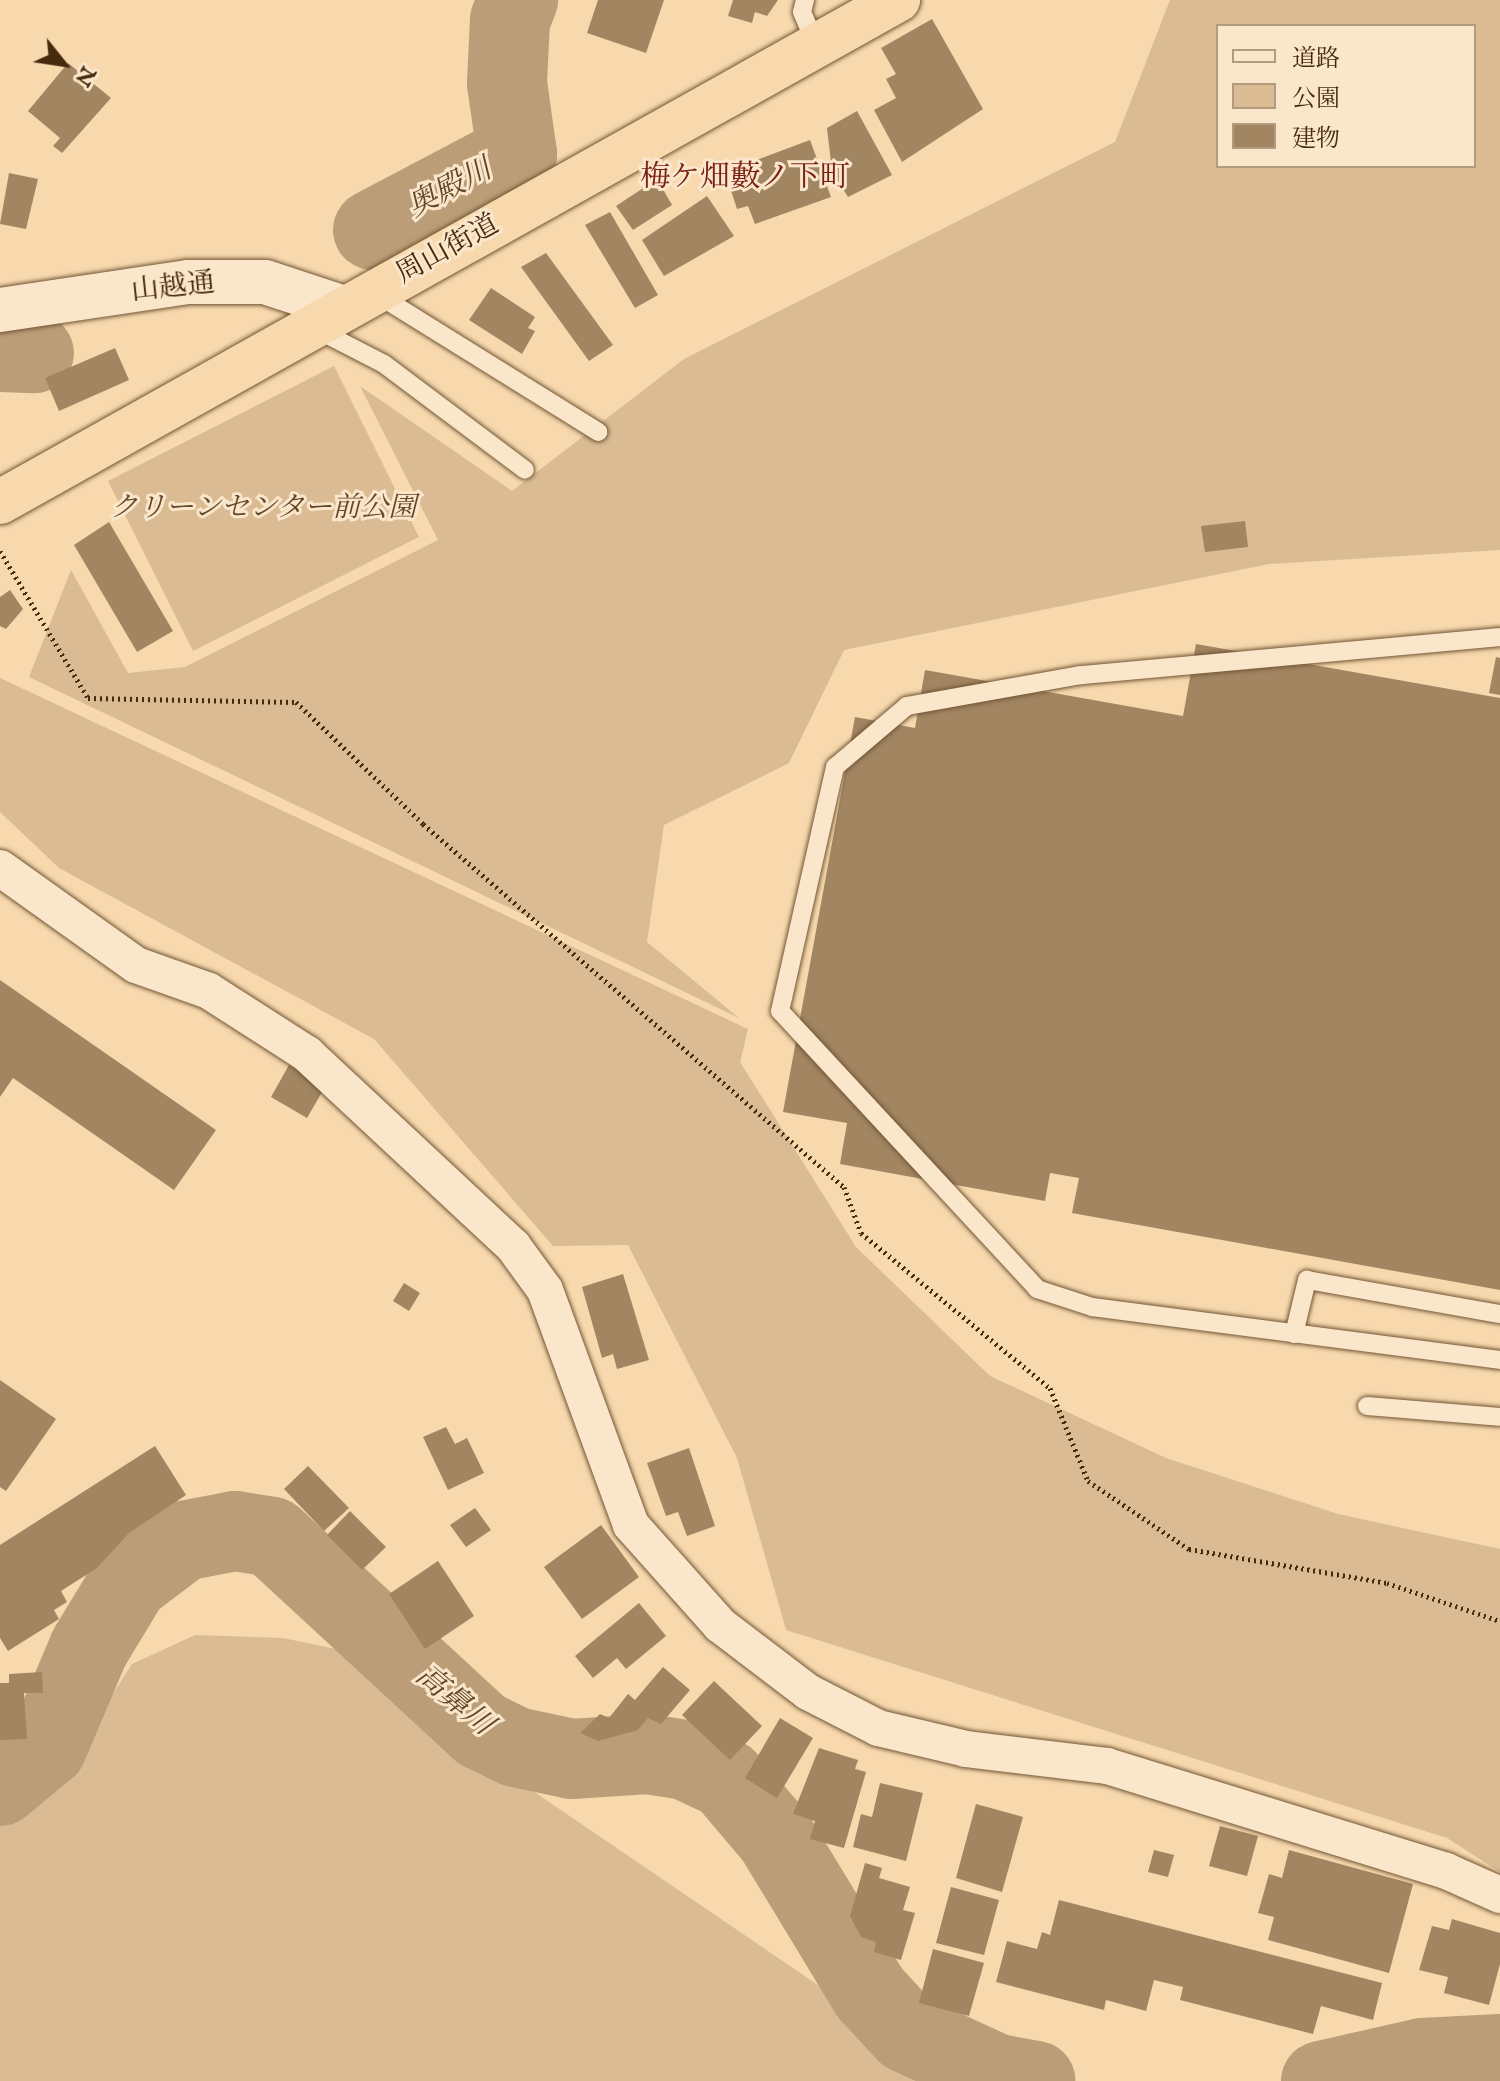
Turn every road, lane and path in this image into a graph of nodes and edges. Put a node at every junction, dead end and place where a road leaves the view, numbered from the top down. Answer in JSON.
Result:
{"nodes":[{"id":1,"x":805,"y":0,"type":"edge"},
{"id":2,"x":898,"y":0,"type":"edge"},
{"id":3,"x":816,"y":45,"type":"junction"},
{"id":4,"x":342,"y":308,"type":"junction"},
{"id":5,"x":0,"y":310,"type":"edge"},
{"id":6,"x":598,"y":432,"type":"dead end"},
{"id":7,"x":525,"y":470,"type":"dead end"},
{"id":8,"x":0,"y":502,"type":"edge"},
{"id":9,"x":0,"y":551,"type":"edge"},
{"id":10,"x":1500,"y":637,"type":"edge"},
{"id":11,"x":0,"y":868,"type":"edge"},
{"id":12,"x":1500,"y":1314,"type":"edge"},
{"id":13,"x":1294,"y":1334,"type":"junction"},
{"id":14,"x":1500,"y":1360,"type":"edge"},
{"id":15,"x":1367,"y":1406,"type":"dead end"},
{"id":16,"x":1500,"y":1417,"type":"edge"},
{"id":17,"x":1500,"y":1621,"type":"edge"},
{"id":18,"x":1500,"y":1895,"type":"edge"}],
"edges":[{"from":1,"to":3,"type":"lane"},
{"from":2,"to":3,"type":"highway","name":"周山街道"},
{"from":3,"to":4,"type":"highway","name":"周山街道"},
{"from":4,"to":5,"type":"street","name":"山越通"},
{"from":4,"to":6,"type":"lane"},
{"from":4,"to":7,"type":"lane"},
{"from":4,"to":8,"type":"highway","name":"周山街道"},
{"from":9,"to":17,"type":"path"},
{"from":10,"to":13,"type":"lane"},
{"from":11,"to":18,"type":"street"},
{"from":12,"to":13,"type":"lane"},
{"from":13,"to":14,"type":"lane"},
{"from":15,"to":16,"type":"lane"}]}
